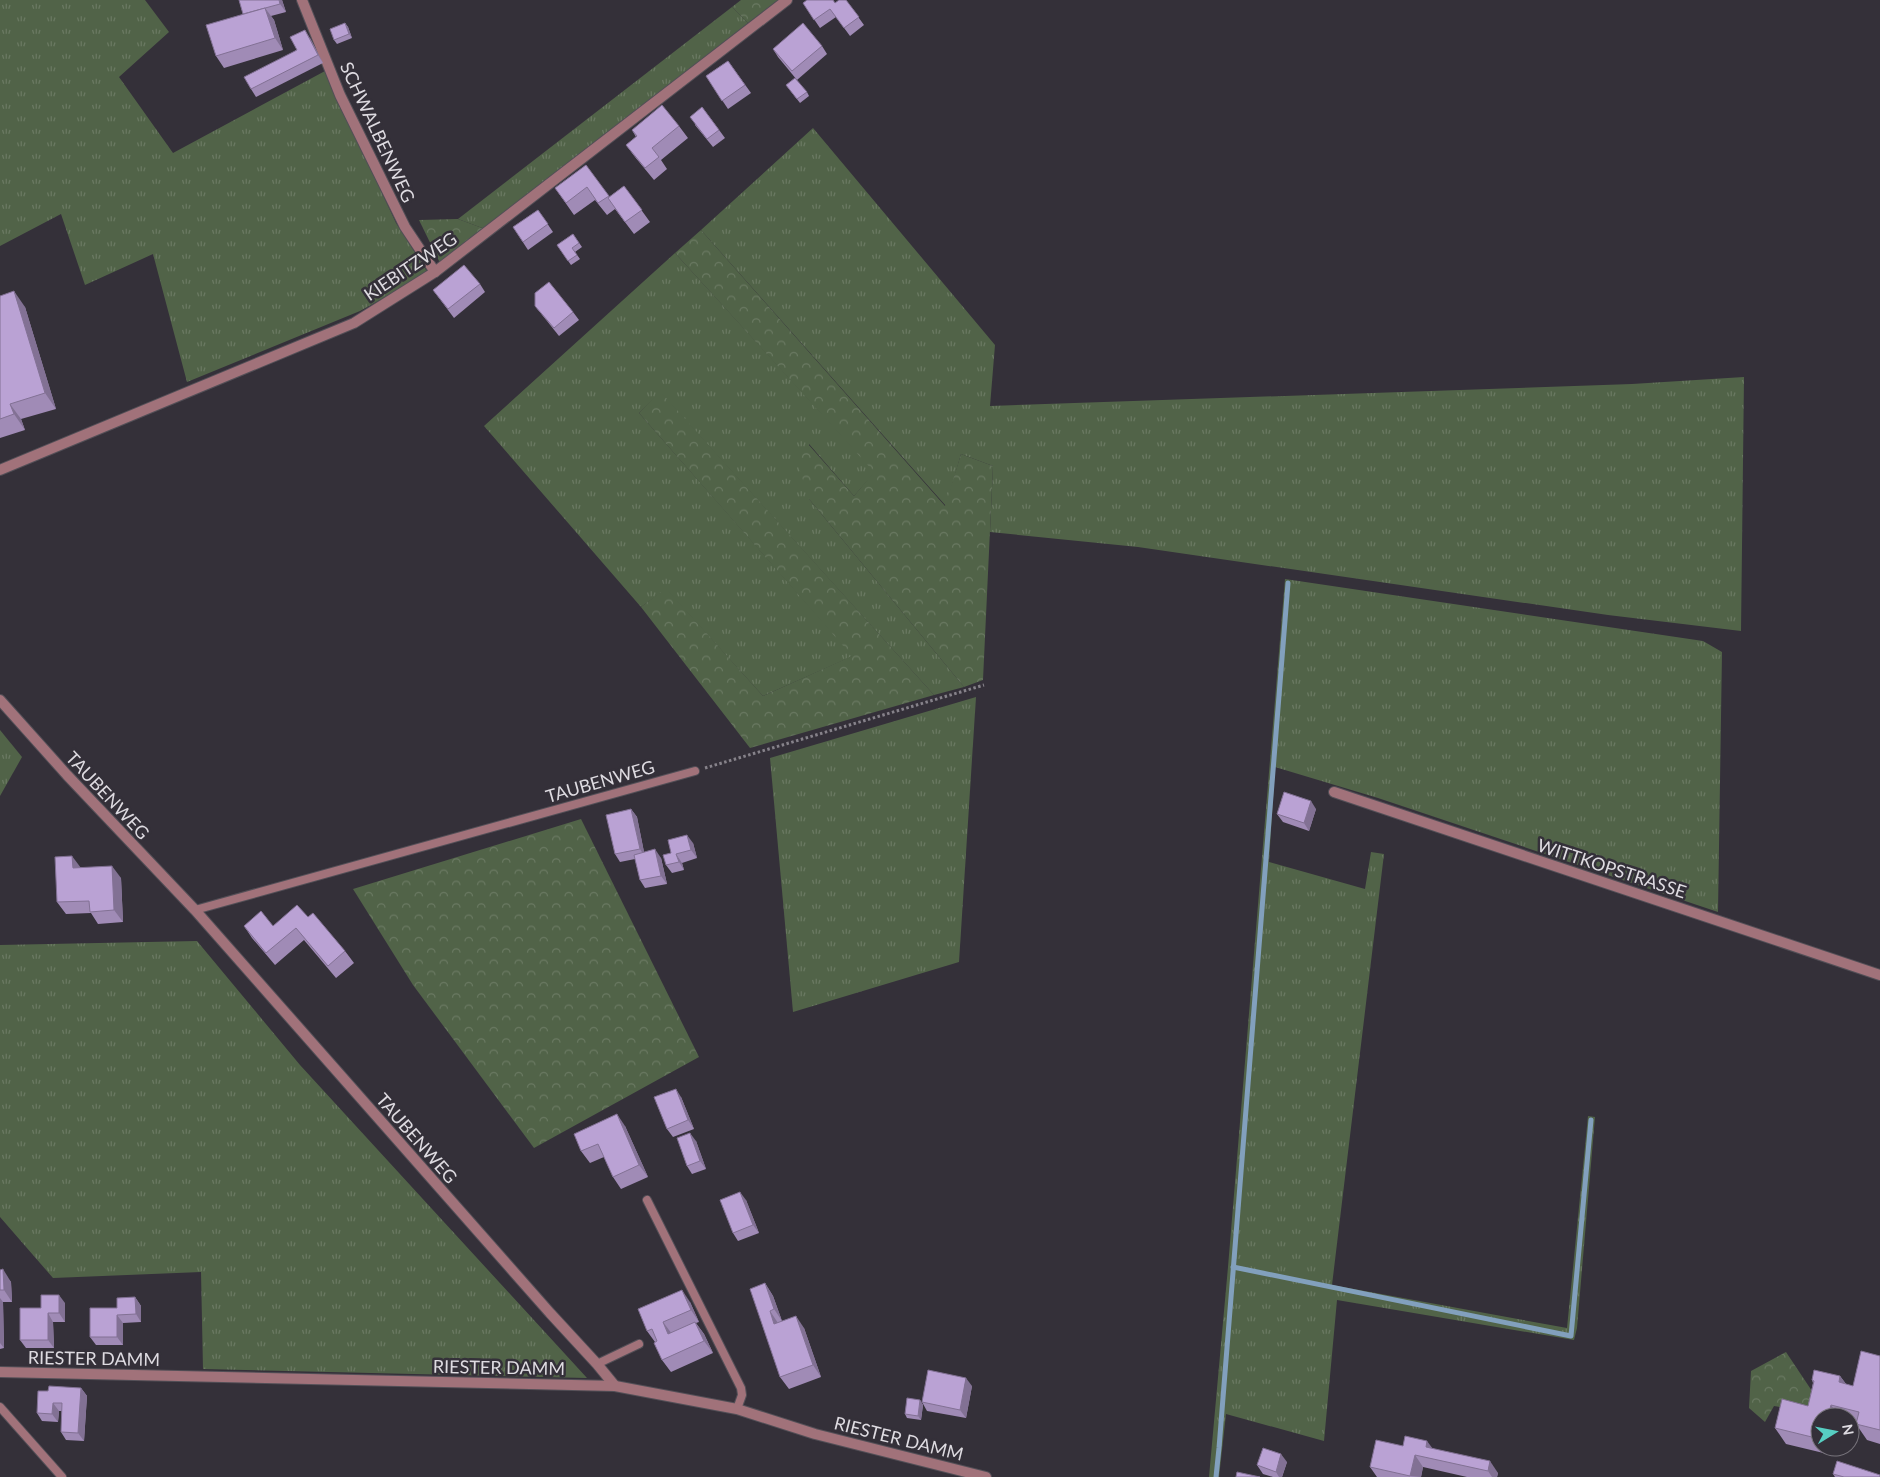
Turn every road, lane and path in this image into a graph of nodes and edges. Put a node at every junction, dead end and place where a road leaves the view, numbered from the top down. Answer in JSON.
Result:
{"nodes":[{"id":1,"x":302,"y":0,"type":"edge"},
{"id":2,"x":787,"y":0,"type":"edge"},
{"id":3,"x":435,"y":272,"type":"junction"},
{"id":4,"x":0,"y":470,"type":"edge"},
{"id":5,"x":984,"y":685,"type":"dead end"},
{"id":6,"x":0,"y":700,"type":"edge"},
{"id":7,"x":695,"y":771,"type":"joint"},
{"id":8,"x":1334,"y":792,"type":"dead end"},
{"id":9,"x":195,"y":910,"type":"junction"},
{"id":10,"x":1880,"y":975,"type":"edge"},
{"id":11,"x":647,"y":1200,"type":"dead end"},
{"id":12,"x":639,"y":1344,"type":"dead end"},
{"id":13,"x":597,"y":1364,"type":"junction"},
{"id":14,"x":0,"y":1372,"type":"edge"},
{"id":15,"x":614,"y":1386,"type":"junction"},
{"id":16,"x":0,"y":1407,"type":"edge"},
{"id":17,"x":737,"y":1409,"type":"junction"},
{"id":18,"x":62,"y":1477,"type":"edge"},
{"id":19,"x":986,"y":1477,"type":"edge"}],
"edges":[{"from":1,"to":3,"type":"street","name":"SCHWALBENWEG"},
{"from":2,"to":3,"type":"street","name":"KIEBITZWEG"},
{"from":3,"to":4,"type":"street","name":"KIEBITZWEG"},
{"from":5,"to":7,"type":"path"},
{"from":6,"to":9,"type":"street","name":"TAUBENWEG"},
{"from":7,"to":9,"type":"lane","name":"TAUBENWEG"},
{"from":8,"to":10,"type":"street","name":"WITTKOPSTRASSE"},
{"from":9,"to":13,"type":"street","name":"TAUBENWEG"},
{"from":11,"to":17,"type":"lane"},
{"from":12,"to":13,"type":"lane"},
{"from":13,"to":15,"type":"street","name":"TAUBENWEG"},
{"from":14,"to":15,"type":"street","name":"RIESTER DAMM"},
{"from":15,"to":17,"type":"street","name":"RIESTER DAMM"},
{"from":16,"to":18,"type":"lane"},
{"from":17,"to":19,"type":"street","name":"RIESTER DAMM"}]}
